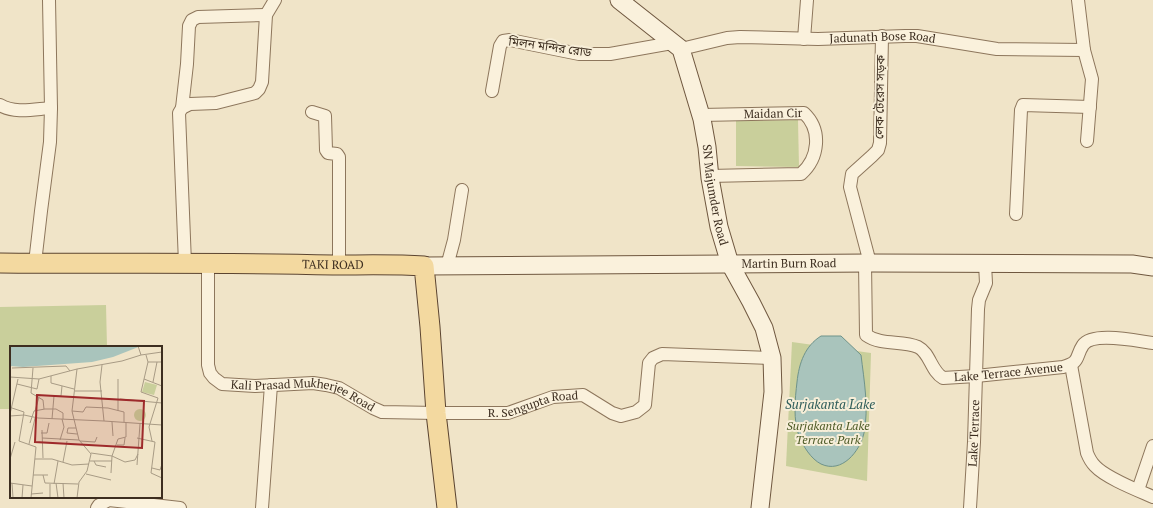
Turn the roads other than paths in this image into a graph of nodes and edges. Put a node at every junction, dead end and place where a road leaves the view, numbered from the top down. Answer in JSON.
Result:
{"nodes":[{"id":1,"x":49,"y":0,"type":"edge"},
{"id":2,"x":275,"y":0,"type":"edge"},
{"id":3,"x":619,"y":0,"type":"edge"},
{"id":4,"x":807,"y":0,"type":"edge"},
{"id":5,"x":1078,"y":0,"type":"edge"},
{"id":6,"x":266,"y":15,"type":"junction"},
{"id":7,"x":882,"y":36,"type":"junction"},
{"id":8,"x":804,"y":38,"type":"junction"},
{"id":9,"x":677,"y":46,"type":"junction"},
{"id":10,"x":1084,"y":50,"type":"junction"},
{"id":11,"x":492,"y":91,"type":"dead end"},
{"id":12,"x":0,"y":105,"type":"edge"},
{"id":13,"x":1090,"y":107,"type":"junction"},
{"id":14,"x":52,"y":108,"type":"junction"},
{"id":15,"x":182,"y":108,"type":"junction"},
{"id":16,"x":312,"y":112,"type":"dead end"},
{"id":17,"x":701,"y":115,"type":"junction"},
{"id":18,"x":1087,"y":141,"type":"dead end"},
{"id":19,"x":710,"y":176,"type":"junction"},
{"id":20,"x":462,"y":190,"type":"dead end"},
{"id":21,"x":1016,"y":214,"type":"dead end"},
{"id":22,"x":0,"y":263,"type":"edge"},
{"id":23,"x":36,"y":263,"type":"junction"},
{"id":24,"x":185,"y":263,"type":"junction"},
{"id":25,"x":208,"y":263,"type":"junction"},
{"id":26,"x":868,"y":263,"type":"junction"},
{"id":27,"x":730,"y":264,"type":"junction"},
{"id":28,"x":985,"y":264,"type":"junction"},
{"id":29,"x":339,"y":265,"type":"junction"},
{"id":30,"x":424,"y":266,"type":"junction"},
{"id":31,"x":447,"y":266,"type":"junction"},
{"id":32,"x":1153,"y":267,"type":"edge"},
{"id":33,"x":1153,"y":343,"type":"edge"},
{"id":34,"x":772,"y":358,"type":"junction"},
{"id":35,"x":1071,"y":365,"type":"junction"},
{"id":36,"x":976,"y":376,"type":"junction"},
{"id":37,"x":271,"y":385,"type":"junction"},
{"id":38,"x":436,"y":413,"type":"junction"},
{"id":39,"x":1153,"y":446,"type":"edge"},
{"id":40,"x":1138,"y":490,"type":"junction"},
{"id":41,"x":1153,"y":497,"type":"edge"},
{"id":42,"x":97,"y":508,"type":"edge"},
{"id":43,"x":180,"y":508,"type":"edge"},
{"id":44,"x":262,"y":508,"type":"edge"},
{"id":45,"x":447,"y":508,"type":"edge"},
{"id":46,"x":760,"y":508,"type":"edge"},
{"id":47,"x":970,"y":508,"type":"edge"}],
"edges":[{"from":1,"to":14,"type":"street"},
{"from":2,"to":6,"type":"street"},
{"from":3,"to":9,"type":"main road"},
{"from":4,"to":8,"type":"street"},
{"from":5,"to":10,"type":"street"},
{"from":6,"to":15,"type":"street"},
{"from":6,"to":15,"type":"street"},
{"from":7,"to":8,"type":"street","name":"Jadunath Bose Road"},
{"from":7,"to":10,"type":"street","name":"Jadunath Bose Road"},
{"from":7,"to":26,"type":"street","name":"লেক টেরেস সড়ক"},
{"from":8,"to":9,"type":"street","name":"Jadunath Bose Road"},
{"from":9,"to":11,"type":"street","name":"মিলন মন্দির রোড"},
{"from":9,"to":17,"type":"main road","name":"SN Majumder Road"},
{"from":10,"to":13,"type":"street"},
{"from":12,"to":14,"type":"street"},
{"from":13,"to":18,"type":"street"},
{"from":13,"to":21,"type":"street"},
{"from":14,"to":23,"type":"street"},
{"from":15,"to":24,"type":"street"},
{"from":16,"to":29,"type":"street"},
{"from":17,"to":19,"type":"main road","name":"SN Majumder Road"},
{"from":17,"to":19,"type":"street","name":"Maidan Cir"},
{"from":19,"to":27,"type":"main road","name":"SN Majumder Road"},
{"from":20,"to":31,"type":"street"},
{"from":22,"to":23,"type":"main road","name":"TAKI ROAD"},
{"from":23,"to":24,"type":"main road","name":"TAKI ROAD"},
{"from":24,"to":25,"type":"main road","name":"TAKI ROAD"},
{"from":25,"to":29,"type":"main road","name":"TAKI ROAD"},
{"from":25,"to":37,"type":"street","name":"Kali Prasad Mukherjee Road"},
{"from":26,"to":27,"type":"main road","name":"Martin Burn Road"},
{"from":26,"to":28,"type":"main road","name":"Martin Burn Road"},
{"from":26,"to":36,"type":"street","name":"Lake Terrace Avenue"},
{"from":27,"to":31,"type":"main road","name":"Martin Burn Road"},
{"from":27,"to":34,"type":"main road","name":"SN Majumder Road"},
{"from":28,"to":32,"type":"main road","name":"Martin Burn Road"},
{"from":28,"to":36,"type":"street","name":"Lake Terrace"},
{"from":29,"to":30,"type":"main road","name":"TAKI ROAD"},
{"from":30,"to":31,"type":"main road","name":"Martin Burn Road"},
{"from":30,"to":38,"type":"main road"},
{"from":33,"to":35,"type":"street","name":"Lake Terrace Avenue"},
{"from":34,"to":38,"type":"street","name":"R. Sengupta Road"},
{"from":34,"to":46,"type":"main road","name":"SN Majumder Road"},
{"from":35,"to":36,"type":"street","name":"Lake Terrace Avenue"},
{"from":35,"to":40,"type":"street"},
{"from":36,"to":47,"type":"street","name":"Lake Terrace"},
{"from":37,"to":38,"type":"street","name":"Kali Prasad Mukherjee Road"},
{"from":37,"to":44,"type":"street"},
{"from":38,"to":45,"type":"main road"},
{"from":39,"to":40,"type":"street"},
{"from":40,"to":41,"type":"street"},
{"from":42,"to":43,"type":"street"}]}
